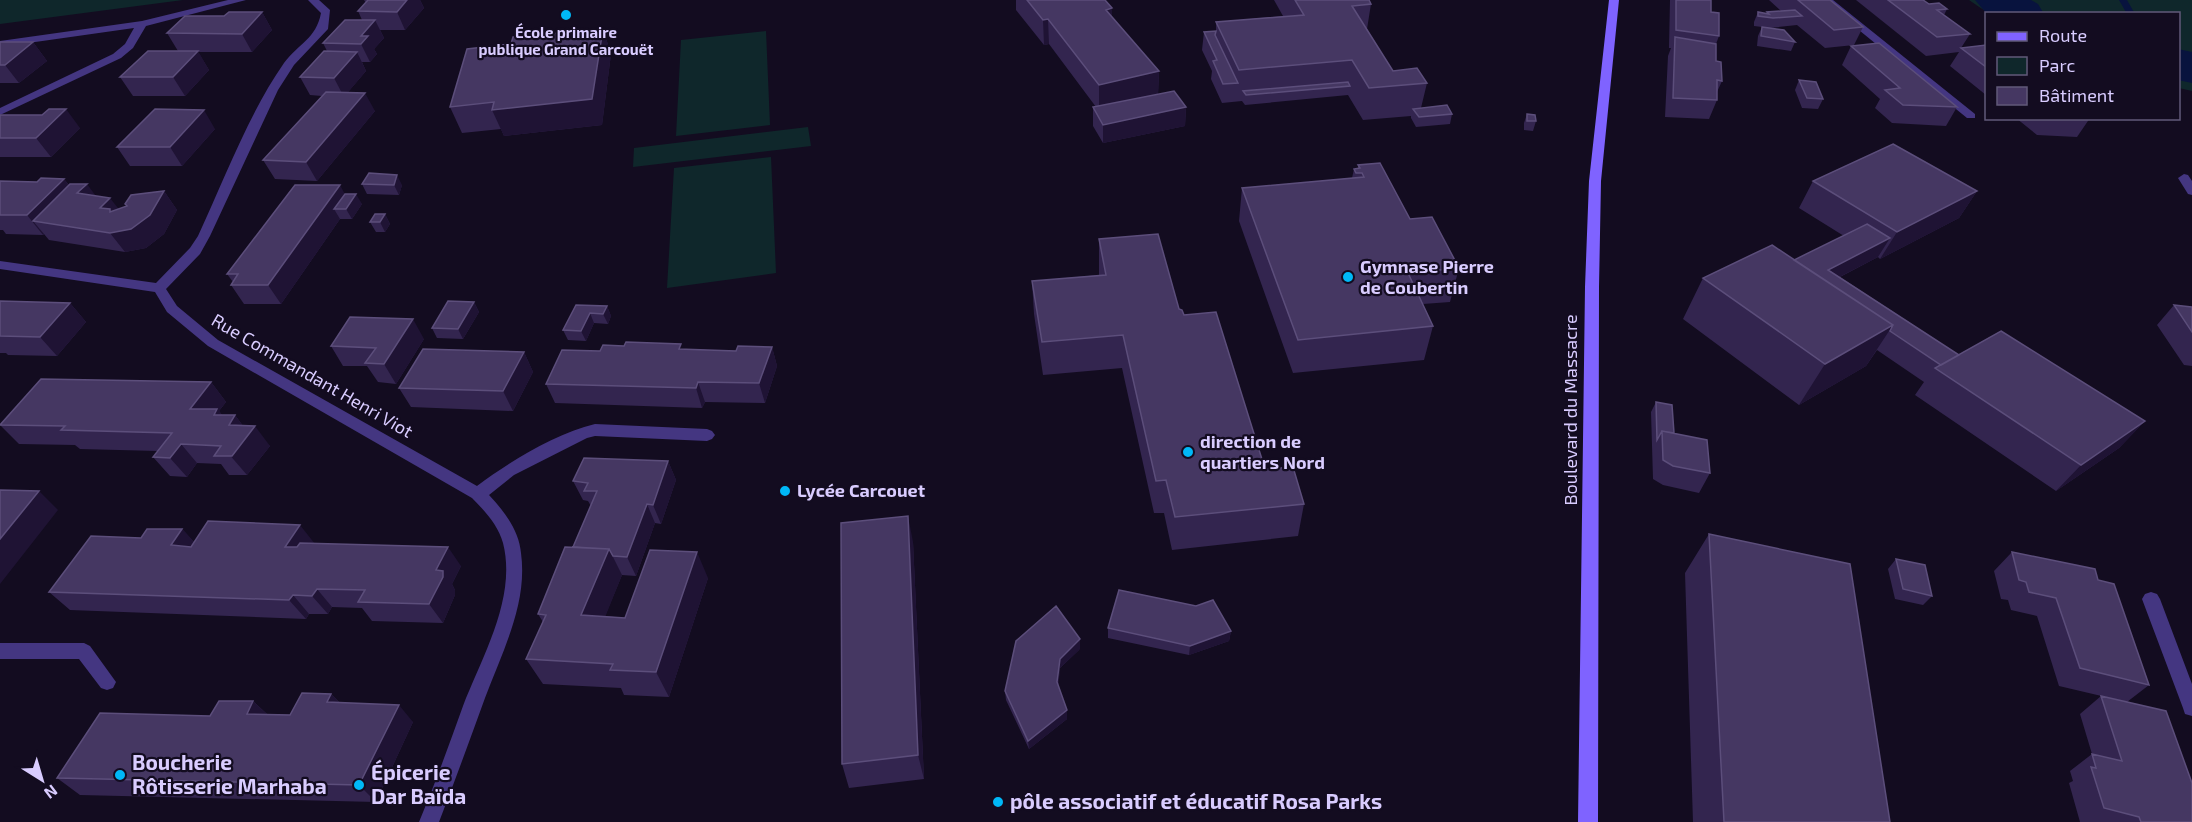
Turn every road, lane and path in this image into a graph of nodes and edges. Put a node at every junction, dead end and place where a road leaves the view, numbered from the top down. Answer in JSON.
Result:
{"nodes":[{"id":1,"x":241,"y":0,"type":"edge"},
{"id":2,"x":313,"y":0,"type":"edge"},
{"id":3,"x":1614,"y":0,"type":"edge"},
{"id":4,"x":1827,"y":0,"type":"edge"},
{"id":5,"x":142,"y":24,"type":"junction"},
{"id":6,"x":0,"y":44,"type":"edge"},
{"id":7,"x":0,"y":112,"type":"edge"},
{"id":8,"x":1971,"y":116,"type":"dead end"},
{"id":9,"x":2184,"y":178,"type":"dead end"},
{"id":10,"x":2192,"y":192,"type":"edge"},
{"id":11,"x":0,"y":265,"type":"edge"},
{"id":12,"x":159,"y":288,"type":"junction"},
{"id":13,"x":706,"y":435,"type":"dead end"},
{"id":14,"x":477,"y":494,"type":"junction"},
{"id":15,"x":2151,"y":599,"type":"dead end"},
{"id":16,"x":0,"y":651,"type":"edge"},
{"id":17,"x":107,"y":682,"type":"dead end"},
{"id":18,"x":2192,"y":708,"type":"edge"},
{"id":19,"x":429,"y":822,"type":"edge"},
{"id":20,"x":1588,"y":822,"type":"edge"}],
"edges":[{"from":1,"to":5,"type":"street"},
{"from":2,"to":12,"type":"street"},
{"from":3,"to":20,"type":"main road","name":"Boulevard du Massacre"},
{"from":4,"to":8,"type":"street"},
{"from":5,"to":6,"type":"street"},
{"from":5,"to":7,"type":"street"},
{"from":9,"to":10,"type":"street"},
{"from":11,"to":12,"type":"street"},
{"from":12,"to":14,"type":"street","name":"Rue Commandant Henri Viot"},
{"from":13,"to":14,"type":"street"},
{"from":14,"to":19,"type":"street","name":"Rue Commandant Henri Viot"},
{"from":15,"to":18,"type":"street"},
{"from":16,"to":17,"type":"street"}]}
